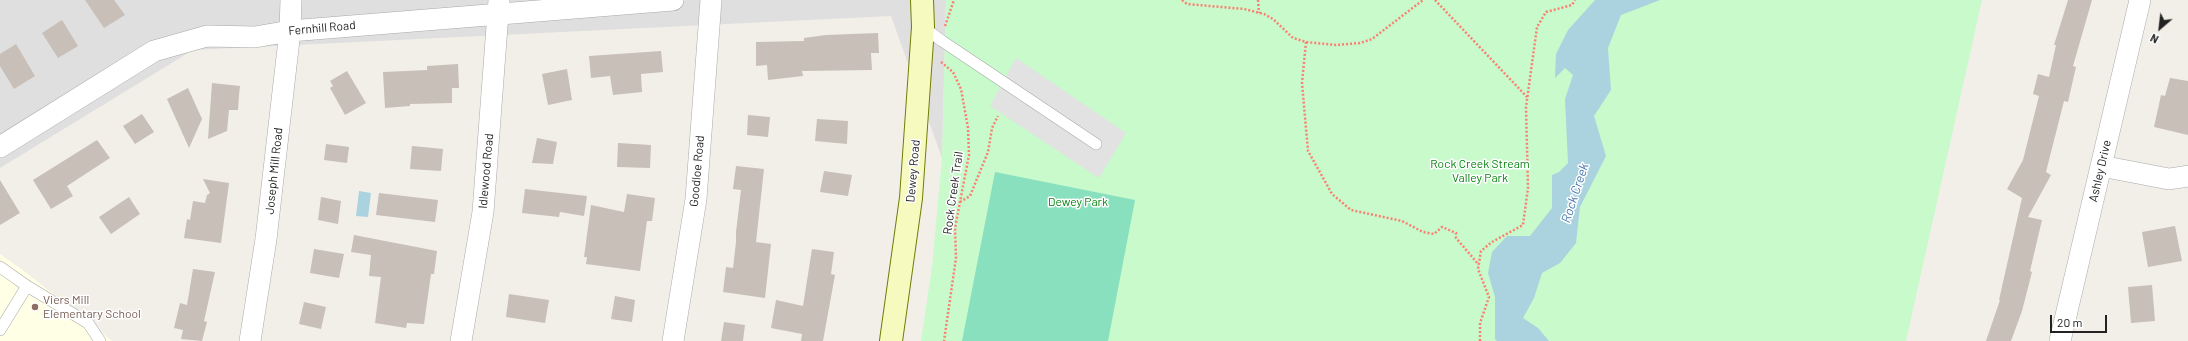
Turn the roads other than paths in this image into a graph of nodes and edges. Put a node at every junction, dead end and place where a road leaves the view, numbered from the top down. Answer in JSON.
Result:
{"nodes":[{"id":1,"x":291,"y":0,"type":"edge"},
{"id":2,"x":673,"y":0,"type":"edge"},
{"id":3,"x":712,"y":0,"type":"edge"},
{"id":4,"x":922,"y":0,"type":"edge"},
{"id":5,"x":2140,"y":0,"type":"edge"},
{"id":6,"x":499,"y":6,"type":"edge"},
{"id":7,"x":933,"y":28,"type":"junction"},
{"id":8,"x":290,"y":31,"type":"junction"},
{"id":9,"x":1096,"y":144,"type":"dead end"},
{"id":10,"x":0,"y":147,"type":"edge"},
{"id":11,"x":2101,"y":166,"type":"junction"},
{"id":12,"x":2188,"y":176,"type":"edge"},
{"id":13,"x":0,"y":267,"type":"edge"},
{"id":14,"x":27,"y":286,"type":"junction"},
{"id":15,"x":0,"y":330,"type":"edge"},
{"id":16,"x":100,"y":341,"type":"edge"},
{"id":17,"x":250,"y":341,"type":"edge"},
{"id":18,"x":461,"y":341,"type":"edge"},
{"id":19,"x":673,"y":341,"type":"edge"},
{"id":20,"x":891,"y":341,"type":"edge"},
{"id":21,"x":2060,"y":341,"type":"edge"}],
"edges":[{"from":1,"to":8,"type":"street","name":"Joseph Mill Road"},
{"from":2,"to":6,"type":"street","name":"Fernhill Road"},
{"from":3,"to":19,"type":"street","name":"Goodloe Road"},
{"from":4,"to":7,"type":"street","name":"Dewey Road"},
{"from":5,"to":11,"type":"street","name":"Ashley Drive"},
{"from":6,"to":8,"type":"street","name":"Fernhill Road"},
{"from":6,"to":18,"type":"street","name":"Idlewood Road"},
{"from":7,"to":9,"type":"lane"},
{"from":7,"to":20,"type":"street","name":"Dewey Road"},
{"from":8,"to":10,"type":"street","name":"Fernhill Road"},
{"from":8,"to":17,"type":"street","name":"Joseph Mill Road"},
{"from":11,"to":12,"type":"street"},
{"from":11,"to":21,"type":"street","name":"Ashley Drive"},
{"from":13,"to":14,"type":"lane"},
{"from":14,"to":15,"type":"lane"},
{"from":14,"to":16,"type":"lane"}]}
